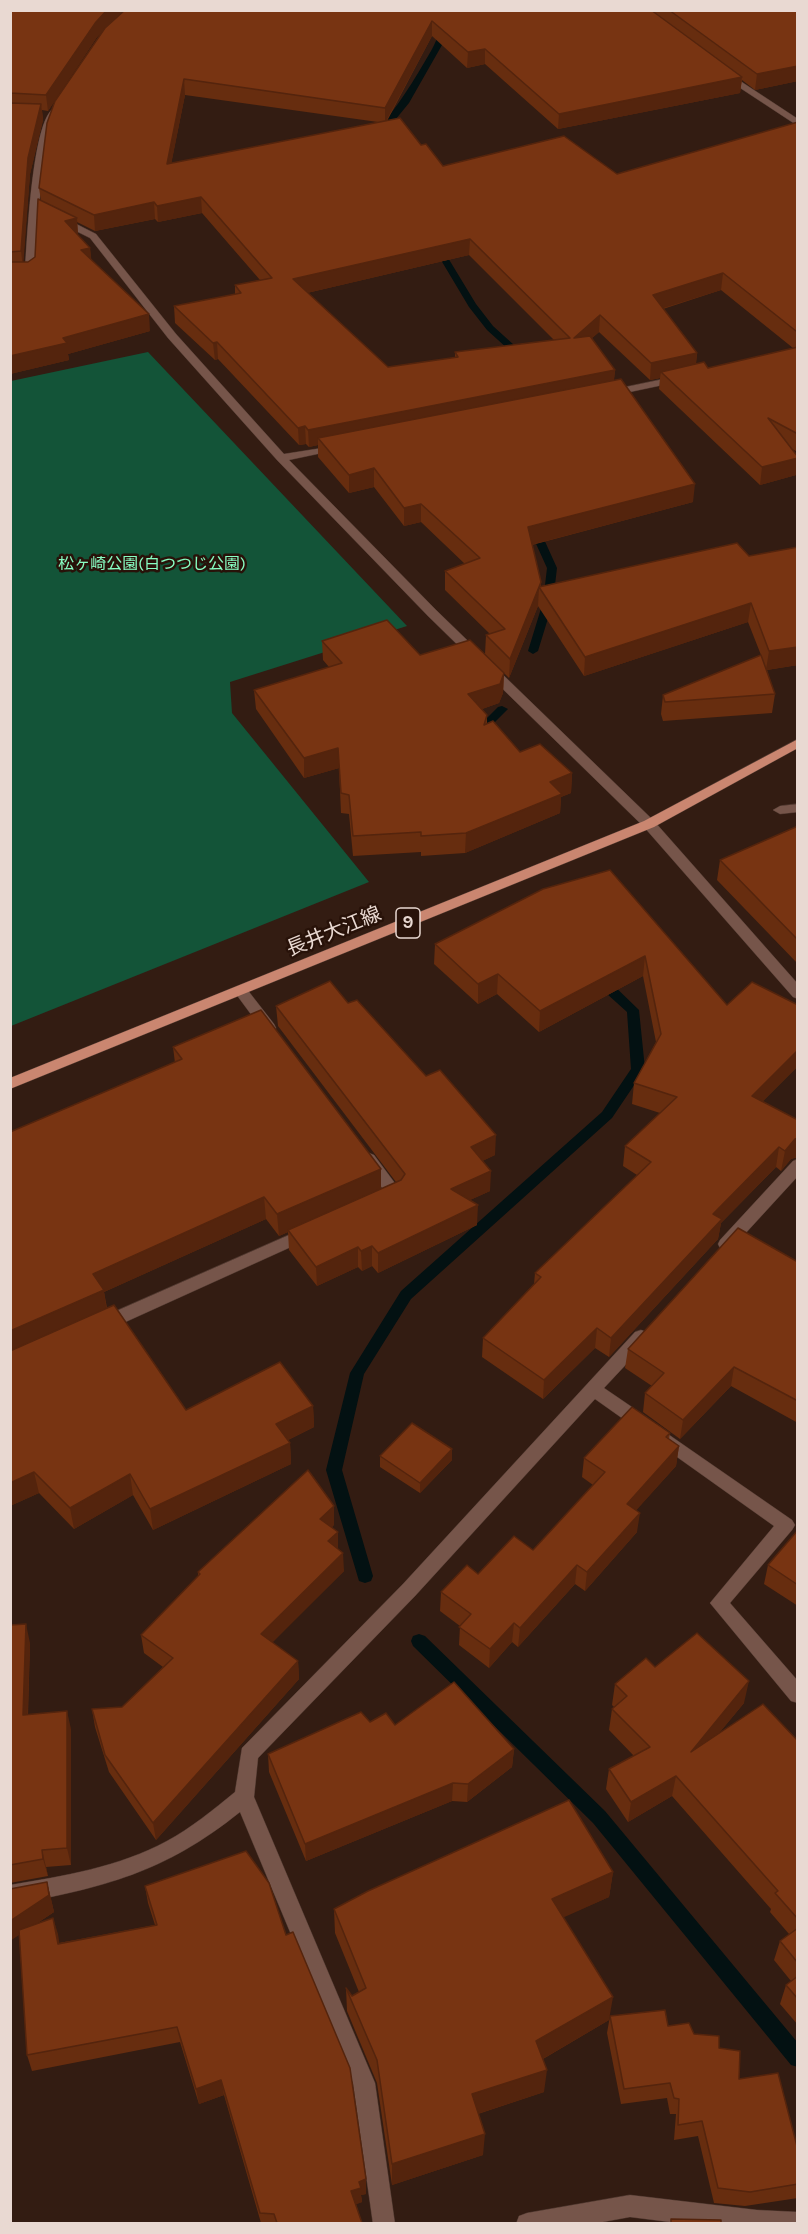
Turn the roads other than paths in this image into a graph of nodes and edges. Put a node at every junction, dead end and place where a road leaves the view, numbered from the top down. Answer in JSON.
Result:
{"nodes":[{"id":1,"x":718,"y":69,"type":"edge"},
{"id":2,"x":57,"y":106,"type":"edge"},
{"id":3,"x":798,"y":123,"type":"edge"},
{"id":4,"x":34,"y":206,"type":"junction"},
{"id":5,"x":10,"y":273,"type":"edge"},
{"id":6,"x":693,"y":376,"type":"edge"},
{"id":7,"x":599,"y":396,"type":"edge"},
{"id":8,"x":352,"y":444,"type":"edge"},
{"id":9,"x":281,"y":458,"type":"junction"},
{"id":10,"x":798,"y":743,"type":"edge"},
{"id":11,"x":798,"y":808,"type":"edge"},
{"id":12,"x":780,"y":810,"type":"dead end"},
{"id":13,"x":649,"y":824,"type":"junction"},
{"id":14,"x":241,"y":991,"type":"junction"},
{"id":15,"x":798,"y":994,"type":"edge"},
{"id":16,"x":276,"y":1037,"type":"edge"},
{"id":17,"x":10,"y":1084,"type":"edge"},
{"id":18,"x":360,"y":1148,"type":"edge"},
{"id":19,"x":798,"y":1165,"type":"edge"},
{"id":20,"x":374,"y":1204,"type":"edge"},
{"id":21,"x":320,"y":1227,"type":"edge"},
{"id":22,"x":711,"y":1260,"type":"edge"},
{"id":23,"x":656,"y":1320,"type":"edge"},
{"id":24,"x":85,"y":1332,"type":"edge"},
{"id":25,"x":593,"y":1389,"type":"junction"},
{"id":26,"x":798,"y":1695,"type":"edge"},
{"id":27,"x":244,"y":1797,"type":"junction"},
{"id":28,"x":10,"y":1896,"type":"edge"},
{"id":29,"x":384,"y":2223,"type":"edge"},
{"id":30,"x":527,"y":2223,"type":"edge"},
{"id":31,"x":798,"y":2223,"type":"edge"}],
"edges":[{"from":1,"to":3,"type":"street"},
{"from":2,"to":4,"type":"street"},
{"from":4,"to":5,"type":"street"},
{"from":4,"to":9,"type":"street"},
{"from":6,"to":7,"type":"street"},
{"from":8,"to":9,"type":"street"},
{"from":9,"to":13,"type":"street"},
{"from":10,"to":13,"type":"main road","name":"長井大江線","number":"9"},
{"from":11,"to":12,"type":"street"},
{"from":13,"to":14,"type":"main road","name":"長井大江線","number":"9"},
{"from":13,"to":15,"type":"street"},
{"from":14,"to":16,"type":"street"},
{"from":14,"to":17,"type":"main road","name":"長井大江線","number":"9"},
{"from":18,"to":20,"type":"street"},
{"from":19,"to":22,"type":"street"},
{"from":21,"to":24,"type":"street"},
{"from":23,"to":25,"type":"street"},
{"from":25,"to":26,"type":"street"},
{"from":25,"to":27,"type":"street"},
{"from":27,"to":28,"type":"street"},
{"from":27,"to":29,"type":"street"},
{"from":30,"to":31,"type":"street"}]}
